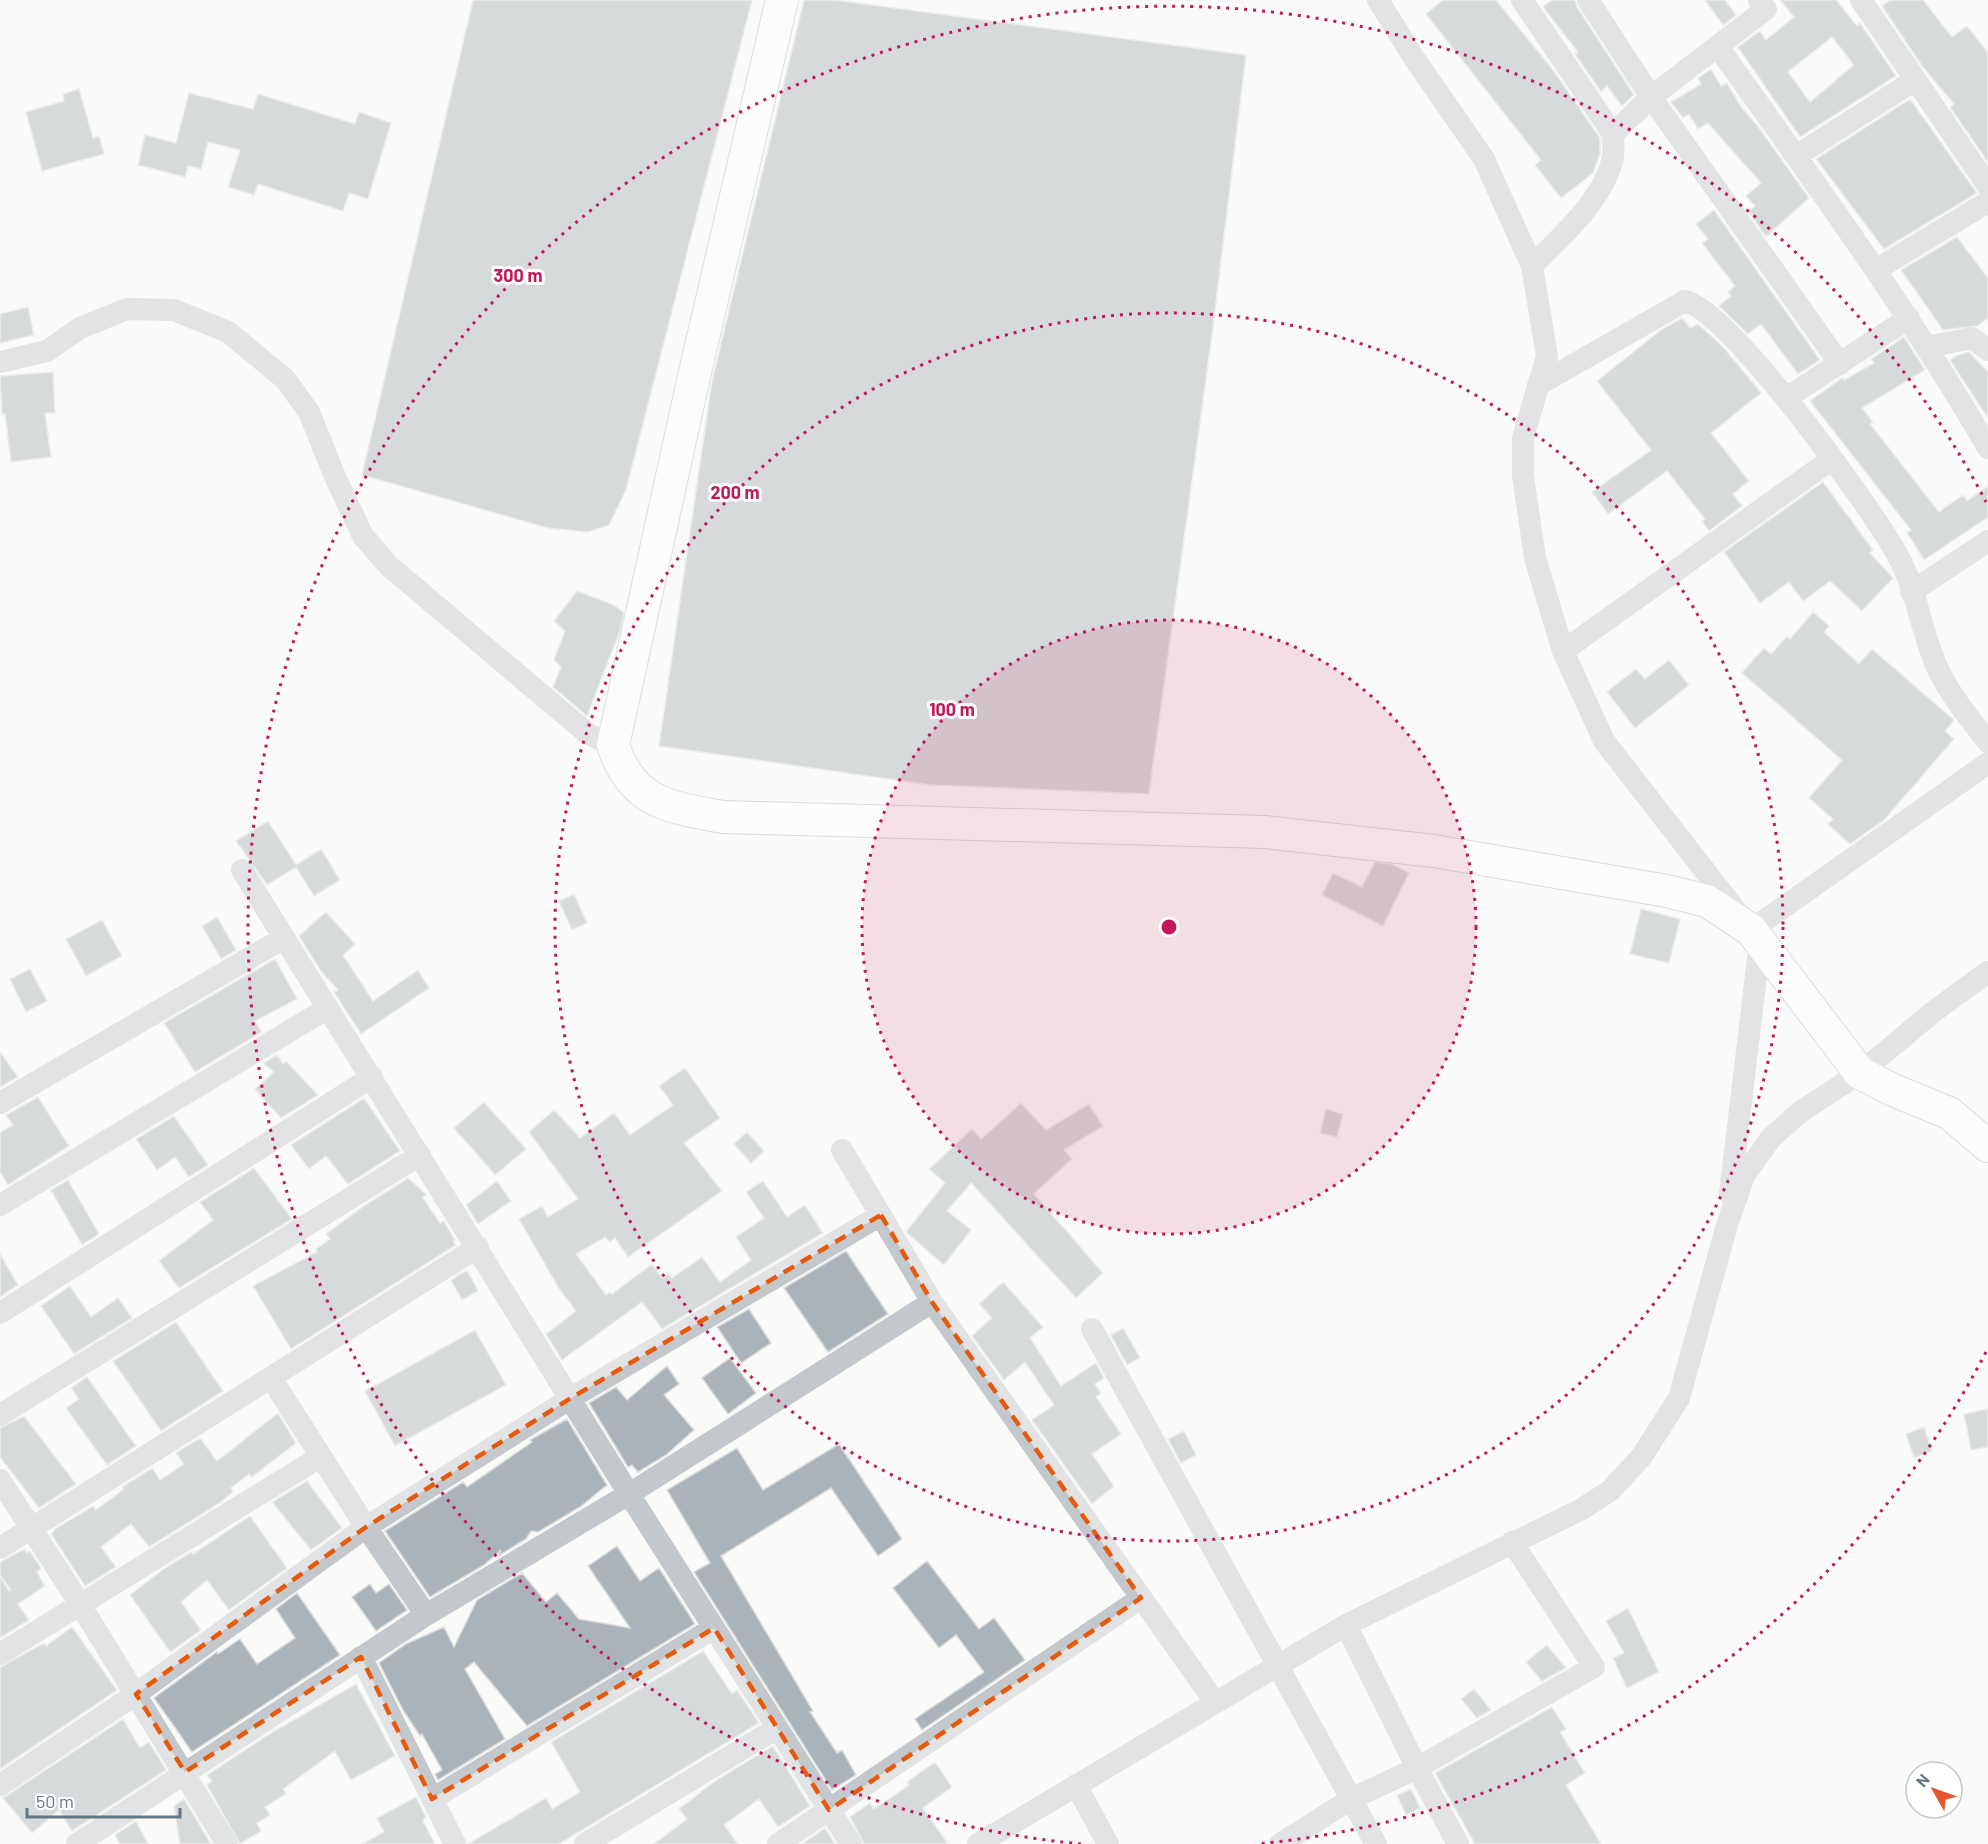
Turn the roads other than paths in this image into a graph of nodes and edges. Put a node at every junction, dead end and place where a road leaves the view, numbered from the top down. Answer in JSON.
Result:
{"nodes":[{"id":1,"x":782,"y":0,"type":"edge"},
{"id":2,"x":1378,"y":0,"type":"edge"},
{"id":3,"x":1522,"y":0,"type":"edge"},
{"id":4,"x":1587,"y":0,"type":"edge"},
{"id":5,"x":1861,"y":0,"type":"edge"},
{"id":6,"x":1768,"y":3,"type":"edge"},
{"id":7,"x":1718,"y":47,"type":"junction"},
{"id":8,"x":1915,"y":80,"type":"junction"},
{"id":9,"x":1651,"y":97,"type":"junction"},
{"id":10,"x":1613,"y":134,"type":"junction"},
{"id":11,"x":1796,"y":156,"type":"junction"},
{"id":12,"x":1988,"y":186,"type":"edge"},
{"id":13,"x":1988,"y":202,"type":"edge"},
{"id":14,"x":1532,"y":266,"type":"junction"},
{"id":15,"x":1877,"y":269,"type":"junction"},
{"id":16,"x":1909,"y":318,"type":"junction"},
{"id":17,"x":1928,"y":347,"type":"junction"},
{"id":18,"x":1988,"y":350,"type":"edge"},
{"id":19,"x":0,"y":362,"type":"edge"},
{"id":20,"x":1840,"y":364,"type":"junction"},
{"id":21,"x":1538,"y":385,"type":"junction"},
{"id":22,"x":1786,"y":398,"type":"junction"},
{"id":23,"x":1988,"y":448,"type":"edge"},
{"id":24,"x":1832,"y":459,"type":"junction"},
{"id":25,"x":1988,"y":541,"type":"edge"},
{"id":26,"x":1911,"y":592,"type":"junction"},
{"id":27,"x":1563,"y":651,"type":"junction"},
{"id":28,"x":1988,"y":742,"type":"edge"},
{"id":29,"x":613,"y":745,"type":"junction"},
{"id":30,"x":1984,"y":774,"type":"edge"},
{"id":31,"x":242,"y":870,"type":"dead end"},
{"id":32,"x":1756,"y":936,"type":"junction"},
{"id":33,"x":284,"y":938,"type":"junction"},
{"id":34,"x":1988,"y":972,"type":"edge"},
{"id":35,"x":328,"y":1008,"type":"junction"},
{"id":36,"x":1860,"y":1073,"type":"junction"},
{"id":37,"x":372,"y":1077,"type":"junction"},
{"id":38,"x":0,"y":1103,"type":"edge"},
{"id":39,"x":1988,"y":1146,"type":"edge"},
{"id":40,"x":842,"y":1150,"type":"dead end"},
{"id":41,"x":420,"y":1155,"type":"junction"},
{"id":42,"x":0,"y":1205,"type":"edge"},
{"id":43,"x":881,"y":1215,"type":"junction"},
{"id":44,"x":1726,"y":1225,"type":"junction"},
{"id":45,"x":478,"y":1247,"type":"junction"},
{"id":46,"x":932,"y":1302,"type":"junction"},
{"id":47,"x":0,"y":1313,"type":"edge"},
{"id":48,"x":1092,"y":1329,"type":"dead end"},
{"id":49,"x":271,"y":1378,"type":"junction"},
{"id":50,"x":571,"y":1398,"type":"junction"},
{"id":51,"x":0,"y":1414,"type":"edge"},
{"id":52,"x":320,"y":1457,"type":"junction"},
{"id":53,"x":0,"y":1480,"type":"edge"},
{"id":54,"x":629,"y":1494,"type":"junction"},
{"id":55,"x":366,"y":1527,"type":"junction"},
{"id":56,"x":30,"y":1528,"type":"junction"},
{"id":57,"x":1512,"y":1542,"type":"junction"},
{"id":58,"x":0,"y":1548,"type":"edge"},
{"id":59,"x":1141,"y":1598,"type":"junction"},
{"id":60,"x":80,"y":1604,"type":"junction"},
{"id":61,"x":426,"y":1615,"type":"junction"},
{"id":62,"x":1346,"y":1625,"type":"junction"},
{"id":63,"x":714,"y":1628,"type":"junction"},
{"id":64,"x":0,"y":1654,"type":"edge"},
{"id":65,"x":361,"y":1657,"type":"junction"},
{"id":66,"x":1277,"y":1665,"type":"junction"},
{"id":67,"x":136,"y":1694,"type":"junction"},
{"id":68,"x":1215,"y":1702,"type":"junction"},
{"id":69,"x":777,"y":1728,"type":"junction"},
{"id":70,"x":1417,"y":1768,"type":"junction"},
{"id":71,"x":185,"y":1772,"type":"junction"},
{"id":72,"x":0,"y":1785,"type":"edge"},
{"id":73,"x":1076,"y":1785,"type":"junction"},
{"id":74,"x":432,"y":1799,"type":"junction"},
{"id":75,"x":1351,"y":1799,"type":"junction"},
{"id":76,"x":829,"y":1810,"type":"junction"},
{"id":77,"x":990,"y":1841,"type":"edge"},
{"id":78,"x":76,"y":1844,"type":"edge"},
{"id":79,"x":227,"y":1844,"type":"edge"},
{"id":80,"x":455,"y":1844,"type":"edge"},
{"id":81,"x":585,"y":1844,"type":"edge"},
{"id":82,"x":778,"y":1844,"type":"edge"},
{"id":83,"x":851,"y":1844,"type":"edge"},
{"id":84,"x":1108,"y":1844,"type":"edge"},
{"id":85,"x":1280,"y":1844,"type":"edge"},
{"id":86,"x":1376,"y":1844,"type":"edge"},
{"id":87,"x":1458,"y":1844,"type":"edge"}],
"edges":[{"from":1,"to":29,"type":"street"},
{"from":2,"to":14,"type":"street"},
{"from":3,"to":10,"type":"street"},
{"from":4,"to":9,"type":"street"},
{"from":5,"to":8,"type":"street"},
{"from":6,"to":7,"type":"street"},
{"from":7,"to":9,"type":"street"},
{"from":7,"to":11,"type":"street"},
{"from":8,"to":11,"type":"street"},
{"from":8,"to":12,"type":"street"},
{"from":9,"to":10,"type":"street"},
{"from":9,"to":20,"type":"street"},
{"from":10,"to":14,"type":"street"},
{"from":11,"to":15,"type":"street"},
{"from":13,"to":15,"type":"street"},
{"from":14,"to":21,"type":"street"},
{"from":15,"to":16,"type":"street"},
{"from":16,"to":17,"type":"street"},
{"from":16,"to":20,"type":"street"},
{"from":17,"to":18,"type":"street"},
{"from":17,"to":23,"type":"street"},
{"from":19,"to":29,"type":"street"},
{"from":20,"to":22,"type":"street"},
{"from":21,"to":22,"type":"street"},
{"from":21,"to":27,"type":"street"},
{"from":22,"to":24,"type":"street"},
{"from":24,"to":26,"type":"street"},
{"from":24,"to":27,"type":"street"},
{"from":25,"to":26,"type":"street"},
{"from":26,"to":28,"type":"street"},
{"from":27,"to":32,"type":"street"},
{"from":29,"to":32,"type":"street"},
{"from":30,"to":32,"type":"street"},
{"from":31,"to":33,"type":"street"},
{"from":32,"to":36,"type":"street"},
{"from":32,"to":44,"type":"street"},
{"from":33,"to":35,"type":"street"},
{"from":33,"to":38,"type":"street"},
{"from":34,"to":36,"type":"street"},
{"from":35,"to":37,"type":"street"},
{"from":35,"to":42,"type":"street"},
{"from":36,"to":39,"type":"street"},
{"from":36,"to":44,"type":"street"},
{"from":37,"to":41,"type":"street"},
{"from":37,"to":47,"type":"street"},
{"from":40,"to":43,"type":"street"},
{"from":41,"to":45,"type":"street"},
{"from":41,"to":51,"type":"street"},
{"from":43,"to":46,"type":"street"},
{"from":43,"to":50,"type":"street"},
{"from":44,"to":57,"type":"street"},
{"from":45,"to":49,"type":"street"},
{"from":45,"to":50,"type":"street"},
{"from":46,"to":54,"type":"street"},
{"from":46,"to":59,"type":"street"},
{"from":48,"to":66,"type":"street"},
{"from":49,"to":52,"type":"street"},
{"from":49,"to":56,"type":"street"},
{"from":50,"to":54,"type":"street"},
{"from":50,"to":55,"type":"street"},
{"from":52,"to":55,"type":"street"},
{"from":52,"to":60,"type":"street"},
{"from":53,"to":56,"type":"street"},
{"from":54,"to":61,"type":"street"},
{"from":54,"to":63,"type":"street"},
{"from":55,"to":61,"type":"street"},
{"from":55,"to":67,"type":"street"},
{"from":56,"to":58,"type":"street"},
{"from":56,"to":60,"type":"street"},
{"from":57,"to":62,"type":"street"},
{"from":57,"to":70,"type":"street"},
{"from":59,"to":68,"type":"street"},
{"from":59,"to":76,"type":"street"},
{"from":60,"to":64,"type":"street"},
{"from":60,"to":67,"type":"street"},
{"from":61,"to":65,"type":"street"},
{"from":62,"to":66,"type":"street"},
{"from":62,"to":70,"type":"street"},
{"from":63,"to":69,"type":"street"},
{"from":63,"to":74,"type":"street"},
{"from":65,"to":71,"type":"street"},
{"from":65,"to":74,"type":"street"},
{"from":66,"to":68,"type":"street"},
{"from":66,"to":75,"type":"street"},
{"from":67,"to":71,"type":"street"},
{"from":67,"to":72,"type":"street"},
{"from":68,"to":73,"type":"street"},
{"from":69,"to":76,"type":"street"},
{"from":69,"to":81,"type":"street"},
{"from":70,"to":75,"type":"street"},
{"from":70,"to":87,"type":"street"},
{"from":71,"to":78,"type":"street"},
{"from":71,"to":79,"type":"street"},
{"from":73,"to":77,"type":"street"},
{"from":73,"to":84,"type":"street"},
{"from":74,"to":80,"type":"street"},
{"from":75,"to":85,"type":"street"},
{"from":75,"to":86,"type":"street"},
{"from":76,"to":82,"type":"street"},
{"from":76,"to":83,"type":"street"}]}
